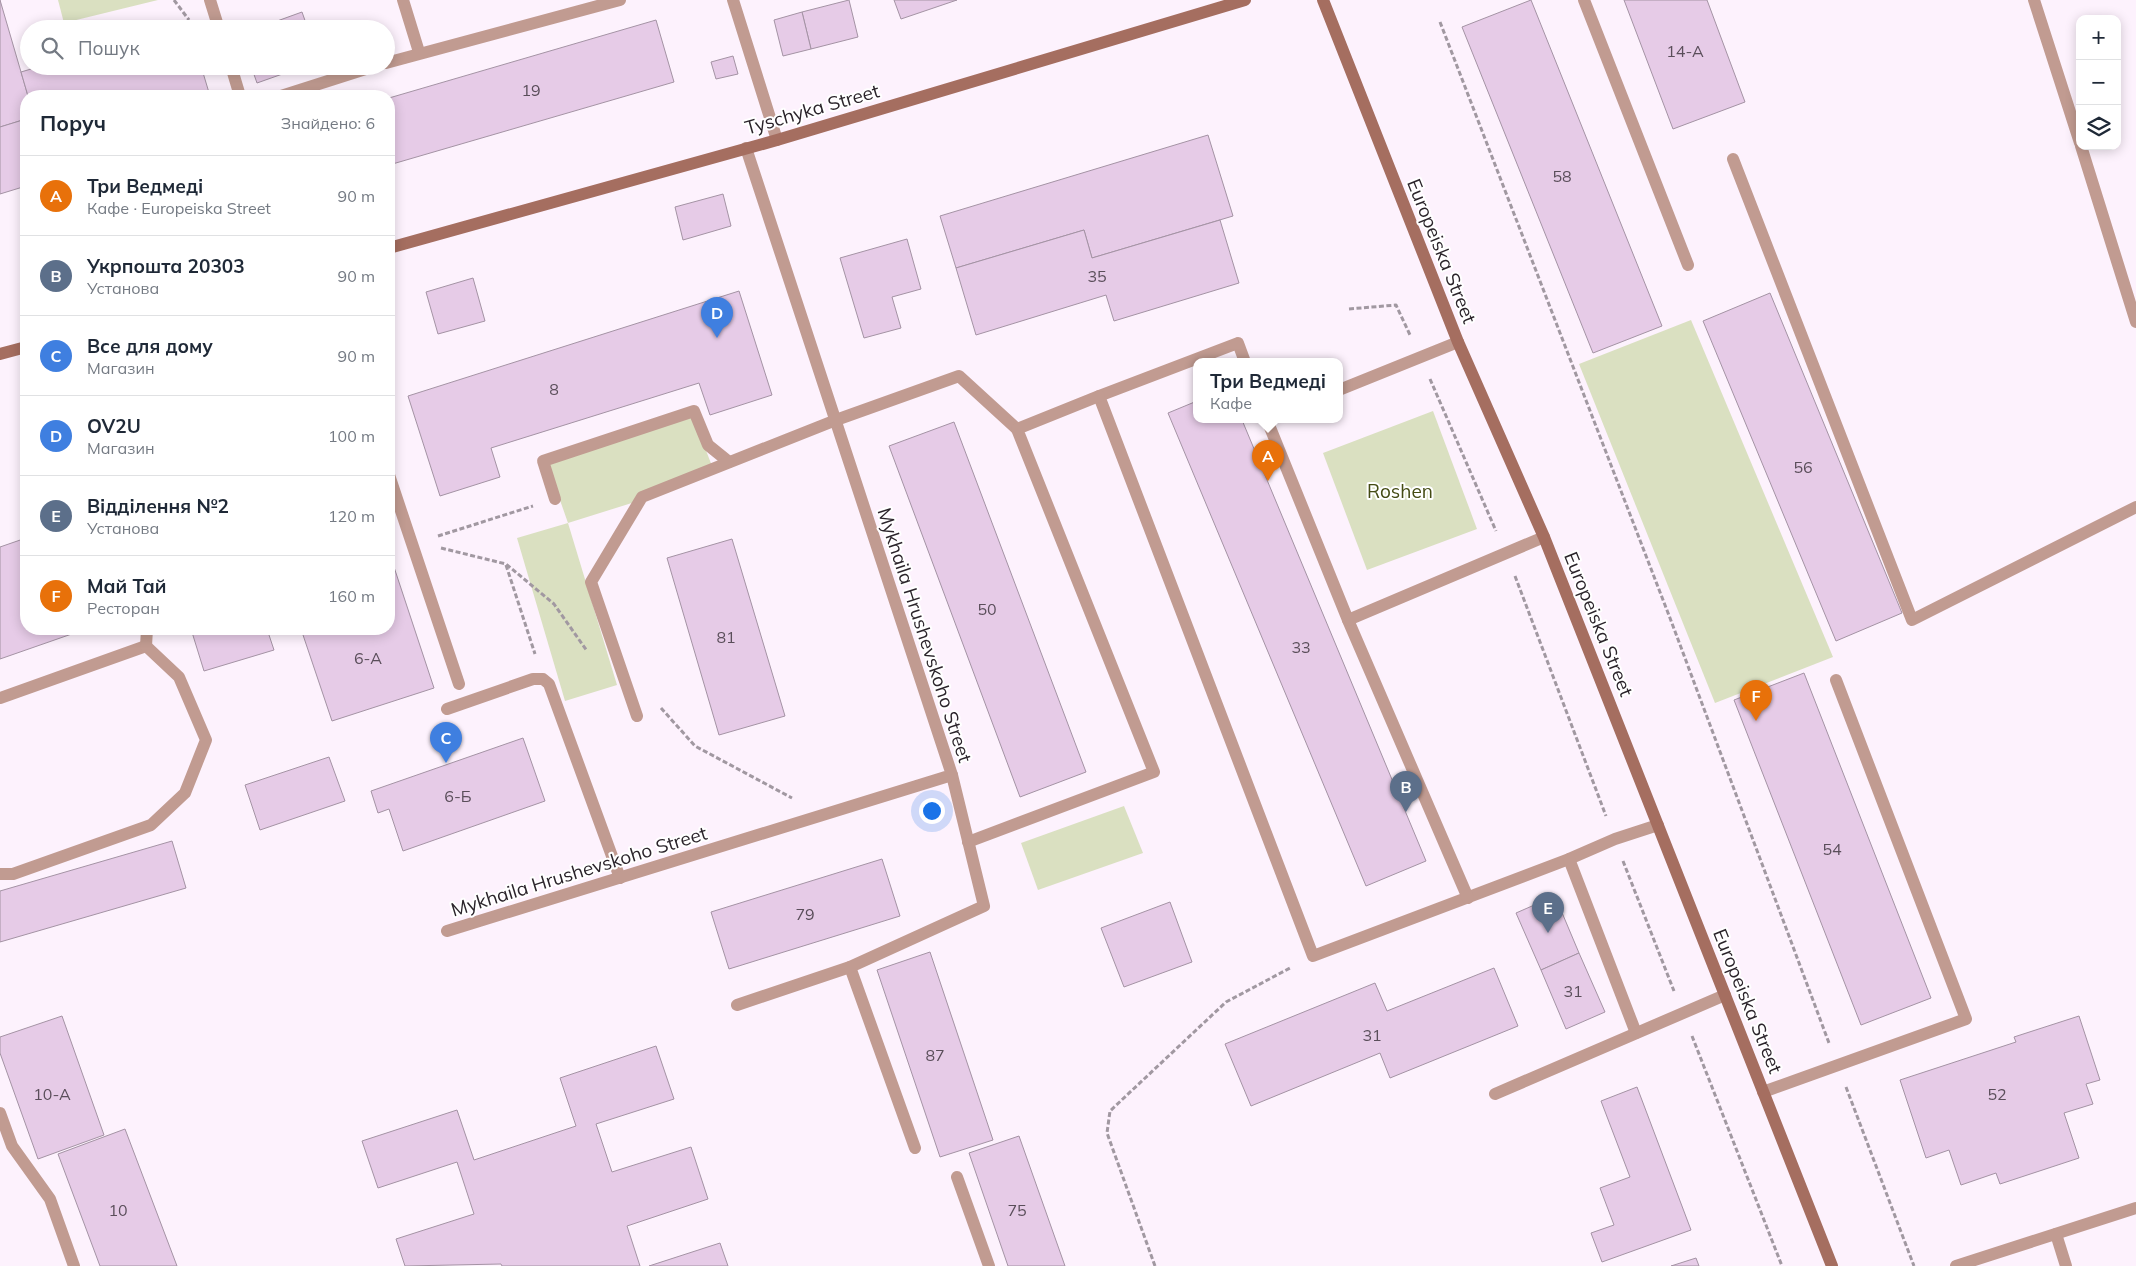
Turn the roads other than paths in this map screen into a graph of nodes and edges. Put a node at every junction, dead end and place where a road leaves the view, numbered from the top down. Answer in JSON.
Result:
{"nodes":[{"id":1,"x":210,"y":0,"type":"edge"},
{"id":2,"x":403,"y":0,"type":"edge"},
{"id":3,"x":620,"y":0,"type":"edge"},
{"id":4,"x":733,"y":0,"type":"edge"},
{"id":5,"x":1245,"y":0,"type":"edge"},
{"id":6,"x":1323,"y":0,"type":"edge"},
{"id":7,"x":1584,"y":0,"type":"edge"},
{"id":8,"x":2034,"y":0,"type":"edge"},
{"id":9,"x":216,"y":20,"type":"edge"},
{"id":10,"x":419,"y":52,"type":"junction"},
{"id":11,"x":395,"y":60,"type":"edge"},
{"id":12,"x":234,"y":75,"type":"edge"},
{"id":13,"x":348,"y":75,"type":"edge"},
{"id":14,"x":238,"y":90,"type":"edge"},
{"id":15,"x":300,"y":90,"type":"edge"},
{"id":16,"x":2076,"y":132,"type":"edge"},
{"id":17,"x":777,"y":140,"type":"junction"},
{"id":18,"x":746,"y":148,"type":"junction"},
{"id":19,"x":2082,"y":150,"type":"edge"},
{"id":20,"x":1733,"y":159,"type":"dead end"},
{"id":21,"x":395,"y":246,"type":"edge"},
{"id":22,"x":1688,"y":265,"type":"dead end"},
{"id":23,"x":2136,"y":322,"type":"edge"},
{"id":24,"x":1458,"y":342,"type":"junction"},
{"id":25,"x":20,"y":349,"type":"edge"},
{"id":26,"x":0,"y":354,"type":"edge"},
{"id":27,"x":1199,"y":358,"type":"edge"},
{"id":28,"x":1244,"y":358,"type":"edge"},
{"id":29,"x":1193,"y":360,"type":"edge"},
{"id":30,"x":1343,"y":388,"type":"edge"},
{"id":31,"x":1099,"y":396,"type":"junction"},
{"id":32,"x":836,"y":420,"type":"junction"},
{"id":33,"x":1268,"y":423,"type":"edge"},
{"id":34,"x":1017,"y":429,"type":"junction"},
{"id":35,"x":729,"y":462,"type":"junction"},
{"id":36,"x":395,"y":493,"type":"edge"},
{"id":37,"x":555,"y":499,"type":"road end"},
{"id":38,"x":2136,"y":507,"type":"edge"},
{"id":39,"x":1544,"y":536,"type":"junction"},
{"id":40,"x":1348,"y":620,"type":"junction"},
{"id":41,"x":147,"y":635,"type":"edge"},
{"id":42,"x":146,"y":646,"type":"junction"},
{"id":43,"x":1836,"y":680,"type":"dead end"},
{"id":44,"x":459,"y":684,"type":"dead end"},
{"id":45,"x":0,"y":698,"type":"edge"},
{"id":46,"x":447,"y":709,"type":"dead end"},
{"id":47,"x":637,"y":716,"type":"dead end"},
{"id":48,"x":952,"y":775,"type":"junction"},
{"id":49,"x":1658,"y":825,"type":"junction"},
{"id":50,"x":968,"y":842,"type":"junction"},
{"id":51,"x":1569,"y":859,"type":"junction"},
{"id":52,"x":0,"y":874,"type":"edge"},
{"id":53,"x":620,"y":878,"type":"junction"},
{"id":54,"x":1468,"y":898,"type":"junction"},
{"id":55,"x":447,"y":931,"type":"dead end"},
{"id":56,"x":850,"y":967,"type":"junction"},
{"id":57,"x":1725,"y":995,"type":"junction"},
{"id":58,"x":737,"y":1005,"type":"dead end"},
{"id":59,"x":1636,"y":1033,"type":"junction"},
{"id":60,"x":1764,"y":1092,"type":"junction"},
{"id":61,"x":1495,"y":1094,"type":"dead end"},
{"id":62,"x":0,"y":1113,"type":"edge"},
{"id":63,"x":915,"y":1148,"type":"dead end"},
{"id":64,"x":957,"y":1177,"type":"dead end"},
{"id":65,"x":2136,"y":1208,"type":"edge"},
{"id":66,"x":2056,"y":1234,"type":"junction"},
{"id":67,"x":74,"y":1266,"type":"edge"},
{"id":68,"x":989,"y":1266,"type":"edge"},
{"id":69,"x":1832,"y":1266,"type":"edge"},
{"id":70,"x":1956,"y":1266,"type":"edge"},
{"id":71,"x":2066,"y":1266,"type":"edge"}],
"edges":[{"from":1,"to":9,"type":"street"},
{"from":2,"to":10,"type":"street"},
{"from":3,"to":10,"type":"street"},
{"from":4,"to":17,"type":"street"},
{"from":5,"to":17,"type":"main road","name":"Tyschyka Street"},
{"from":6,"to":24,"type":"main road","name":"Europeiska Street"},
{"from":7,"to":22,"type":"street"},
{"from":8,"to":16,"type":"street"},
{"from":10,"to":11,"type":"street"},
{"from":12,"to":14,"type":"street"},
{"from":13,"to":15,"type":"street"},
{"from":17,"to":18,"type":"main road","name":"Tyschyka Street"},
{"from":18,"to":21,"type":"main road","name":"Tyschyka Street"},
{"from":18,"to":32,"type":"street","name":"Mykhaila Hrushevskoho Street"},
{"from":19,"to":23,"type":"street"},
{"from":20,"to":38,"type":"street"},
{"from":24,"to":30,"type":"street"},
{"from":24,"to":39,"type":"main road","name":"Europeiska Street"},
{"from":25,"to":26,"type":"main road"},
{"from":27,"to":28,"type":"street"},
{"from":29,"to":31,"type":"street"},
{"from":31,"to":34,"type":"street"},
{"from":31,"to":54,"type":"street"},
{"from":32,"to":34,"type":"street"},
{"from":32,"to":35,"type":"street"},
{"from":32,"to":48,"type":"street","name":"Mykhaila Hrushevskoho Street"},
{"from":33,"to":40,"type":"street"},
{"from":34,"to":50,"type":"street"},
{"from":35,"to":37,"type":"street"},
{"from":35,"to":47,"type":"street"},
{"from":36,"to":44,"type":"street"},
{"from":39,"to":40,"type":"street"},
{"from":39,"to":49,"type":"main road","name":"Europeiska Street"},
{"from":40,"to":54,"type":"street"},
{"from":41,"to":42,"type":"street"},
{"from":42,"to":45,"type":"street"},
{"from":42,"to":52,"type":"street"},
{"from":43,"to":60,"type":"street"},
{"from":46,"to":53,"type":"street"},
{"from":48,"to":50,"type":"street"},
{"from":48,"to":53,"type":"street","name":"Mykhaila Hrushevskoho Street"},
{"from":49,"to":51,"type":"street"},
{"from":49,"to":57,"type":"main road","name":"Europeiska Street"},
{"from":50,"to":56,"type":"street"},
{"from":51,"to":54,"type":"street"},
{"from":51,"to":59,"type":"street"},
{"from":53,"to":55,"type":"street","name":"Mykhaila Hrushevskoho Street"},
{"from":56,"to":58,"type":"street"},
{"from":56,"to":63,"type":"street"},
{"from":57,"to":59,"type":"street"},
{"from":57,"to":60,"type":"main road","name":"Europeiska Street"},
{"from":59,"to":61,"type":"street"},
{"from":60,"to":69,"type":"main road","name":"Europeiska Street"},
{"from":62,"to":67,"type":"street"},
{"from":64,"to":68,"type":"street"},
{"from":65,"to":66,"type":"street"},
{"from":66,"to":70,"type":"street"},
{"from":66,"to":71,"type":"street"}]}
